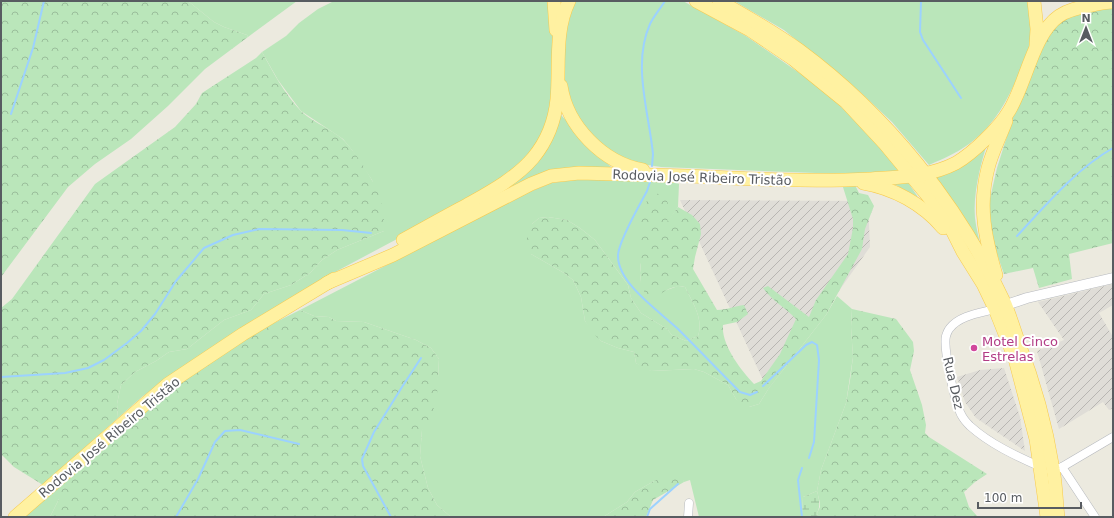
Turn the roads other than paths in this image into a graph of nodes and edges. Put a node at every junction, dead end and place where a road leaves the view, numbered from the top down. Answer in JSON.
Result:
{"nodes":[{"id":1,"x":554,"y":1,"type":"edge"},
{"id":2,"x":569,"y":1,"type":"edge"},
{"id":3,"x":696,"y":1,"type":"edge"},
{"id":4,"x":719,"y":1,"type":"edge"},
{"id":5,"x":1034,"y":1,"type":"edge"},
{"id":6,"x":1113,"y":2,"type":"edge"},
{"id":7,"x":1036,"y":48,"type":"junction"},
{"id":8,"x":558,"y":56,"type":"junction"},
{"id":9,"x":1009,"y":112,"type":"junction"},
{"id":10,"x":926,"y":175,"type":"junction"},
{"id":11,"x":685,"y":176,"type":"junction"},
{"id":12,"x":912,"y":176,"type":"junction"},
{"id":13,"x":843,"y":180,"type":"junction"},
{"id":14,"x":963,"y":252,"type":"junction"},
{"id":15,"x":1113,"y":278,"type":"edge"},
{"id":16,"x":327,"y":283,"type":"junction"},
{"id":17,"x":1001,"y":305,"type":"junction"},
{"id":18,"x":1113,"y":437,"type":"edge"},
{"id":19,"x":1052,"y":468,"type":"junction"},
{"id":20,"x":689,"y":503,"type":"dead end"},
{"id":21,"x":15,"y":517,"type":"edge"},
{"id":22,"x":688,"y":517,"type":"edge"},
{"id":23,"x":1047,"y":517,"type":"edge"},
{"id":24,"x":1058,"y":517,"type":"edge"},
{"id":25,"x":1095,"y":517,"type":"edge"}],
"edges":[{"from":1,"to":8,"type":"main road"},
{"from":2,"to":8,"type":"main road","name":"Rodovia José Ribeiro Tristão"},
{"from":3,"to":12,"type":"main road"},
{"from":4,"to":10,"type":"main road"},
{"from":5,"to":7,"type":"main road"},
{"from":6,"to":7,"type":"main road"},
{"from":7,"to":9,"type":"main road","name":"Rodovia José Ribeiro Tristão"},
{"from":8,"to":11,"type":"main road"},
{"from":8,"to":16,"type":"main road","name":"Rodovia José Ribeiro Tristão"},
{"from":9,"to":10,"type":"main road","name":"Rodovia José Ribeiro Tristão"},
{"from":9,"to":17,"type":"main road"},
{"from":10,"to":12,"type":"main road","name":"Rodovia José Ribeiro Tristão"},
{"from":10,"to":17,"type":"main road"},
{"from":11,"to":13,"type":"main road","name":"Rodovia José Ribeiro Tristão"},
{"from":11,"to":16,"type":"main road","name":"Rodovia José Ribeiro Tristão"},
{"from":12,"to":13,"type":"main road","name":"Rodovia José Ribeiro Tristão"},
{"from":12,"to":14,"type":"main road"},
{"from":13,"to":14,"type":"main road"},
{"from":14,"to":17,"type":"main road"},
{"from":15,"to":17,"type":"street","name":"Rua Dez"},
{"from":16,"to":21,"type":"main road","name":"Rodovia José Ribeiro Tristão"},
{"from":17,"to":19,"type":"main road"},
{"from":17,"to":19,"type":"street","name":"Rua Dez"},
{"from":18,"to":19,"type":"street"},
{"from":19,"to":23,"type":"main road"},
{"from":19,"to":24,"type":"main road"},
{"from":19,"to":25,"type":"street"},
{"from":20,"to":22,"type":"street"}]}
